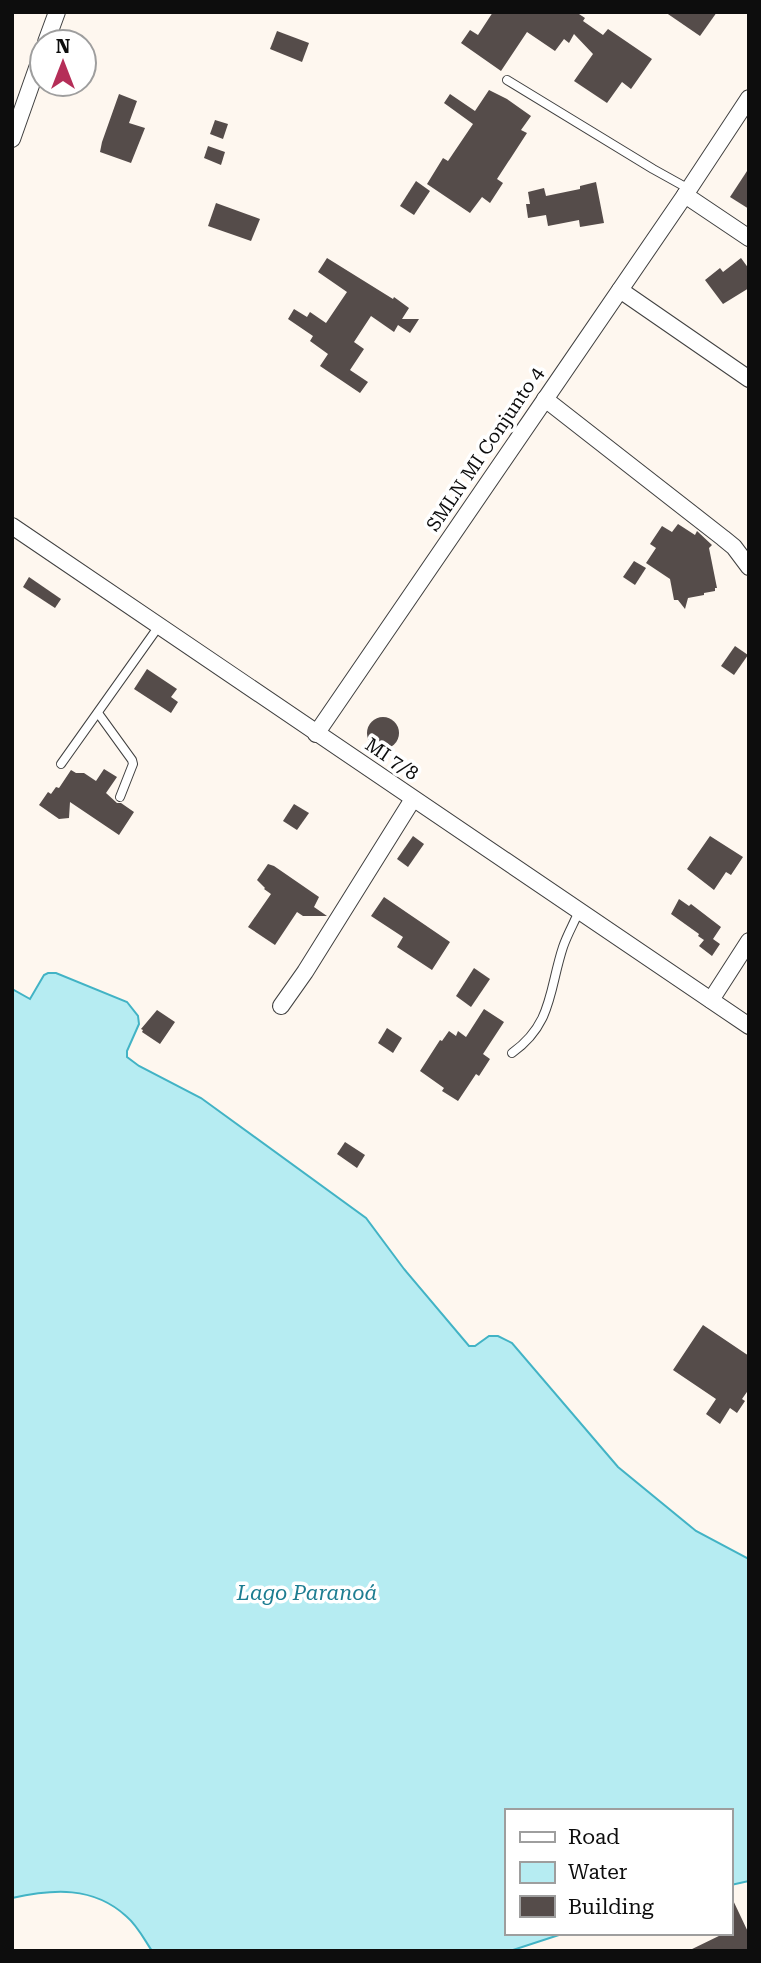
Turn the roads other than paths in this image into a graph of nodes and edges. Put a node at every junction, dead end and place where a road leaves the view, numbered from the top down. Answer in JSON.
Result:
{"nodes":[{"id":1,"x":507,"y":80,"type":"dead end"},
{"id":2,"x":28,"y":94,"type":"edge"},
{"id":3,"x":749,"y":98,"type":"edge"},
{"id":4,"x":12,"y":139,"type":"edge"},
{"id":5,"x":687,"y":192,"type":"junction"},
{"id":6,"x":749,"y":238,"type":"edge"},
{"id":7,"x":620,"y":290,"type":"junction"},
{"id":8,"x":749,"y":380,"type":"edge"},
{"id":9,"x":545,"y":399,"type":"junction"},
{"id":10,"x":12,"y":526,"type":"edge"},
{"id":11,"x":749,"y":567,"type":"edge"},
{"id":12,"x":159,"y":626,"type":"junction"},
{"id":13,"x":98,"y":713,"type":"junction"},
{"id":14,"x":316,"y":734,"type":"junction"},
{"id":15,"x":61,"y":764,"type":"dead end"},
{"id":16,"x":120,"y":797,"type":"dead end"},
{"id":17,"x":413,"y":799,"type":"junction"},
{"id":18,"x":579,"y":911,"type":"junction"},
{"id":19,"x":749,"y":941,"type":"edge"},
{"id":20,"x":710,"y":1000,"type":"junction"},
{"id":21,"x":281,"y":1006,"type":"dead end"},
{"id":22,"x":749,"y":1026,"type":"edge"},
{"id":23,"x":512,"y":1053,"type":"dead end"}],
"edges":[{"from":1,"to":5,"type":"lane"},
{"from":2,"to":4,"type":"street"},
{"from":3,"to":5,"type":"street","name":"SMLN MI Conjunto 4"},
{"from":5,"to":6,"type":"street"},
{"from":5,"to":7,"type":"street","name":"SMLN MI Conjunto 4"},
{"from":7,"to":8,"type":"street"},
{"from":7,"to":9,"type":"street","name":"SMLN MI Conjunto 4"},
{"from":9,"to":11,"type":"street"},
{"from":9,"to":14,"type":"street","name":"SMLN MI Conjunto 4"},
{"from":10,"to":12,"type":"street","name":"MI 7/8"},
{"from":12,"to":13,"type":"lane"},
{"from":12,"to":14,"type":"street","name":"MI 7/8"},
{"from":13,"to":15,"type":"lane"},
{"from":13,"to":16,"type":"lane"},
{"from":14,"to":17,"type":"street","name":"MI 7/8"},
{"from":17,"to":18,"type":"street","name":"MI 7/8"},
{"from":17,"to":21,"type":"street"},
{"from":18,"to":20,"type":"street","name":"MI 7/8"},
{"from":18,"to":23,"type":"lane"},
{"from":19,"to":20,"type":"street"},
{"from":20,"to":22,"type":"street","name":"MI 7/8"}]}
